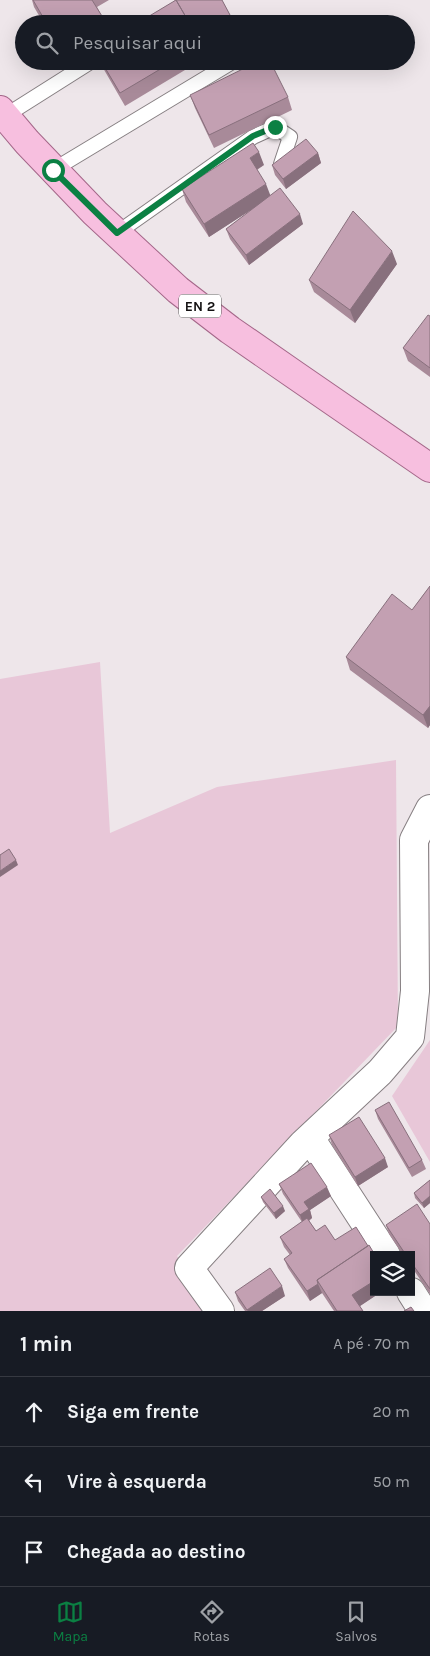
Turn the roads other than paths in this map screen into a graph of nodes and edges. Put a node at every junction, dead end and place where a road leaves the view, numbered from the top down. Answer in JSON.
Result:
{"nodes":[{"id":1,"x":76,"y":70,"type":"edge"},
{"id":2,"x":219,"y":70,"type":"edge"},
{"id":3,"x":2,"y":113,"type":"edge"},
{"id":4,"x":281,"y":164,"type":"edge"},
{"id":5,"x":53,"y":170,"type":"junction"},
{"id":6,"x":117,"y":233,"type":"junction"},
{"id":7,"x":430,"y":468,"type":"edge"},
{"id":8,"x":430,"y":809,"type":"edge"},
{"id":9,"x":310,"y":1138,"type":"junction"},
{"id":10,"x":383,"y":1251,"type":"edge"},
{"id":11,"x":414,"y":1296,"type":"edge"},
{"id":12,"x":220,"y":1311,"type":"edge"},
{"id":13,"x":423,"y":1311,"type":"edge"}],
"edges":[{"from":1,"to":3,"type":"lane"},
{"from":2,"to":5,"type":"lane"},
{"from":3,"to":5,"type":"main road","number":"EN 2"},
{"from":4,"to":6,"type":"lane"},
{"from":5,"to":6,"type":"main road","number":"EN 2"},
{"from":6,"to":7,"type":"main road","number":"EN 2"},
{"from":8,"to":9,"type":"street"},
{"from":9,"to":10,"type":"street"},
{"from":9,"to":12,"type":"street"},
{"from":11,"to":13,"type":"street"}]}
